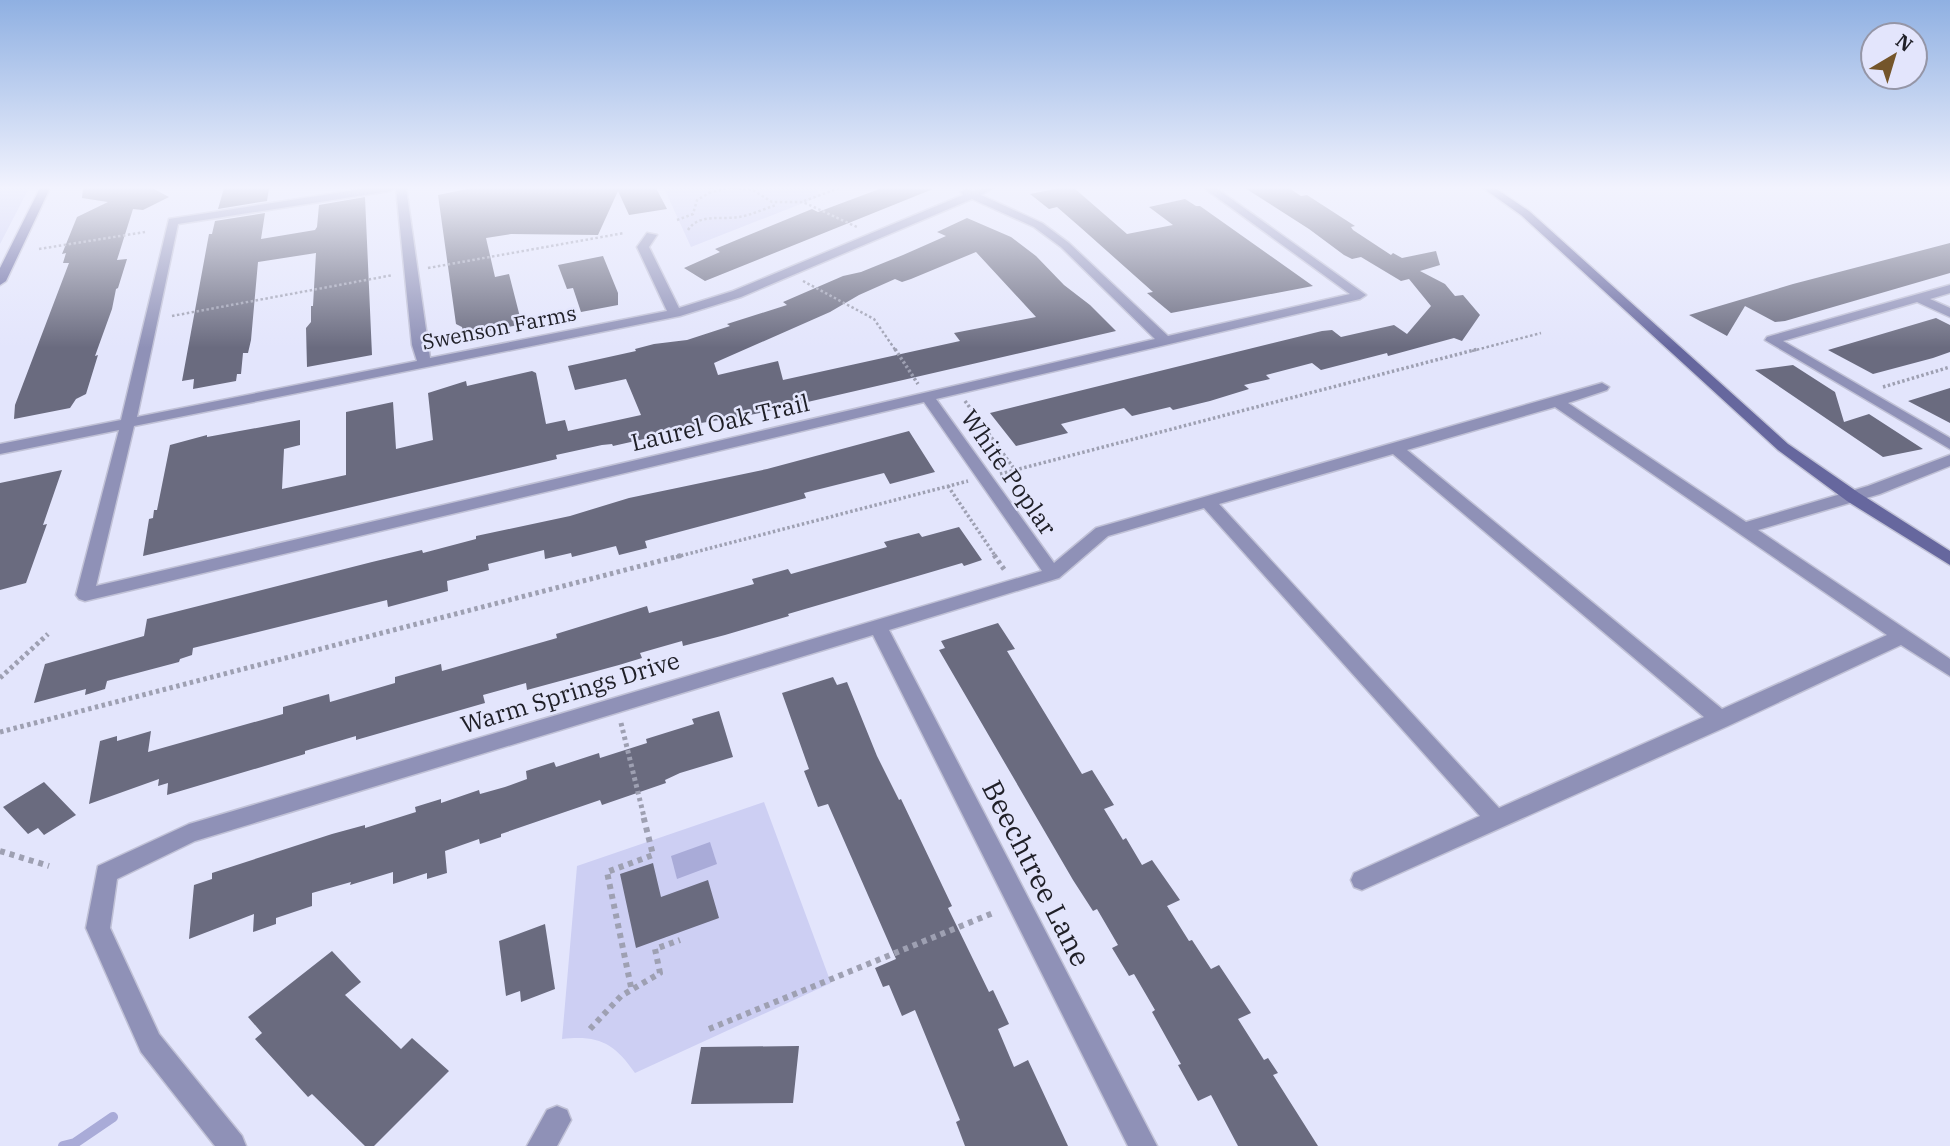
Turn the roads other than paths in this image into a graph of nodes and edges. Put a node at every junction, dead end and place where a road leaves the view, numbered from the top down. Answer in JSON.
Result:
{"nodes":[{"id":1,"x":19,"y":241,"type":"edge"},
{"id":2,"x":168,"y":241,"type":"edge"},
{"id":3,"x":407,"y":241,"type":"edge"},
{"id":4,"x":647,"y":241,"type":"edge"},
{"id":5,"x":860,"y":241,"type":"edge"},
{"id":6,"x":1061,"y":241,"type":"edge"},
{"id":7,"x":1284,"y":241,"type":"edge"},
{"id":8,"x":1556,"y":241,"type":"edge"},
{"id":9,"x":0,"y":281,"type":"edge"},
{"id":10,"x":1950,"y":289,"type":"edge"},
{"id":11,"x":1917,"y":298,"type":"junction"},
{"id":12,"x":675,"y":313,"type":"junction"},
{"id":13,"x":1950,"y":313,"type":"edge"},
{"id":14,"x":1164,"y":340,"type":"junction"},
{"id":15,"x":424,"y":363,"type":"junction"},
{"id":16,"x":1602,"y":387,"type":"dead end"},
{"id":17,"x":924,"y":392,"type":"junction"},
{"id":18,"x":1557,"y":402,"type":"junction"},
{"id":19,"x":128,"y":423,"type":"junction"},
{"id":20,"x":1950,"y":444,"type":"edge"},
{"id":21,"x":0,"y":449,"type":"edge"},
{"id":22,"x":1396,"y":449,"type":"junction"},
{"id":23,"x":1950,"y":460,"type":"edge"},
{"id":24,"x":1853,"y":497,"type":"junction"},
{"id":25,"x":1209,"y":502,"type":"junction"},
{"id":26,"x":1744,"y":528,"type":"junction"},
{"id":27,"x":1950,"y":559,"type":"edge"},
{"id":28,"x":1054,"y":574,"type":"junction"},
{"id":29,"x":878,"y":627,"type":"junction"},
{"id":30,"x":1902,"y":636,"type":"junction"},
{"id":31,"x":1950,"y":669,"type":"edge"},
{"id":32,"x":1721,"y":720,"type":"junction"},
{"id":33,"x":1495,"y":818,"type":"junction"},
{"id":34,"x":1362,"y":880,"type":"dead end"},
{"id":35,"x":557,"y":1120,"type":"dead end"},
{"id":36,"x":232,"y":1146,"type":"edge"},
{"id":37,"x":541,"y":1146,"type":"edge"},
{"id":38,"x":1143,"y":1146,"type":"edge"}],
"edges":[{"from":1,"to":9,"type":"street"},
{"from":2,"to":19,"type":"street"},
{"from":3,"to":15,"type":"street"},
{"from":4,"to":12,"type":"street"},
{"from":5,"to":12,"type":"street","name":"Swenson Farms"},
{"from":6,"to":14,"type":"street"},
{"from":7,"to":14,"type":"street","name":"Laurel Oak Trail"},
{"from":8,"to":24,"type":"street"},
{"from":10,"to":11,"type":"street"},
{"from":11,"to":13,"type":"street"},
{"from":11,"to":20,"type":"street"},
{"from":12,"to":15,"type":"street","name":"Swenson Farms"},
{"from":14,"to":17,"type":"street","name":"Laurel Oak Trail"},
{"from":15,"to":19,"type":"street","name":"Swenson Farms"},
{"from":16,"to":18,"type":"street"},
{"from":17,"to":19,"type":"street","name":"Laurel Oak Trail"},
{"from":17,"to":28,"type":"street","name":"White Poplar"},
{"from":18,"to":22,"type":"street"},
{"from":18,"to":26,"type":"street"},
{"from":19,"to":21,"type":"street","name":"Swenson Farms"},
{"from":22,"to":25,"type":"street"},
{"from":22,"to":32,"type":"street"},
{"from":23,"to":24,"type":"street"},
{"from":24,"to":26,"type":"street"},
{"from":24,"to":27,"type":"street"},
{"from":25,"to":28,"type":"street"},
{"from":25,"to":33,"type":"street"},
{"from":26,"to":30,"type":"street"},
{"from":28,"to":29,"type":"street","name":"Warm Springs Drive"},
{"from":29,"to":36,"type":"street","name":"Warm Springs Drive"},
{"from":29,"to":38,"type":"street","name":"Beechtree Lane"},
{"from":30,"to":31,"type":"street"},
{"from":30,"to":32,"type":"street"},
{"from":32,"to":33,"type":"street"},
{"from":33,"to":34,"type":"street"},
{"from":35,"to":37,"type":"street"}]}
